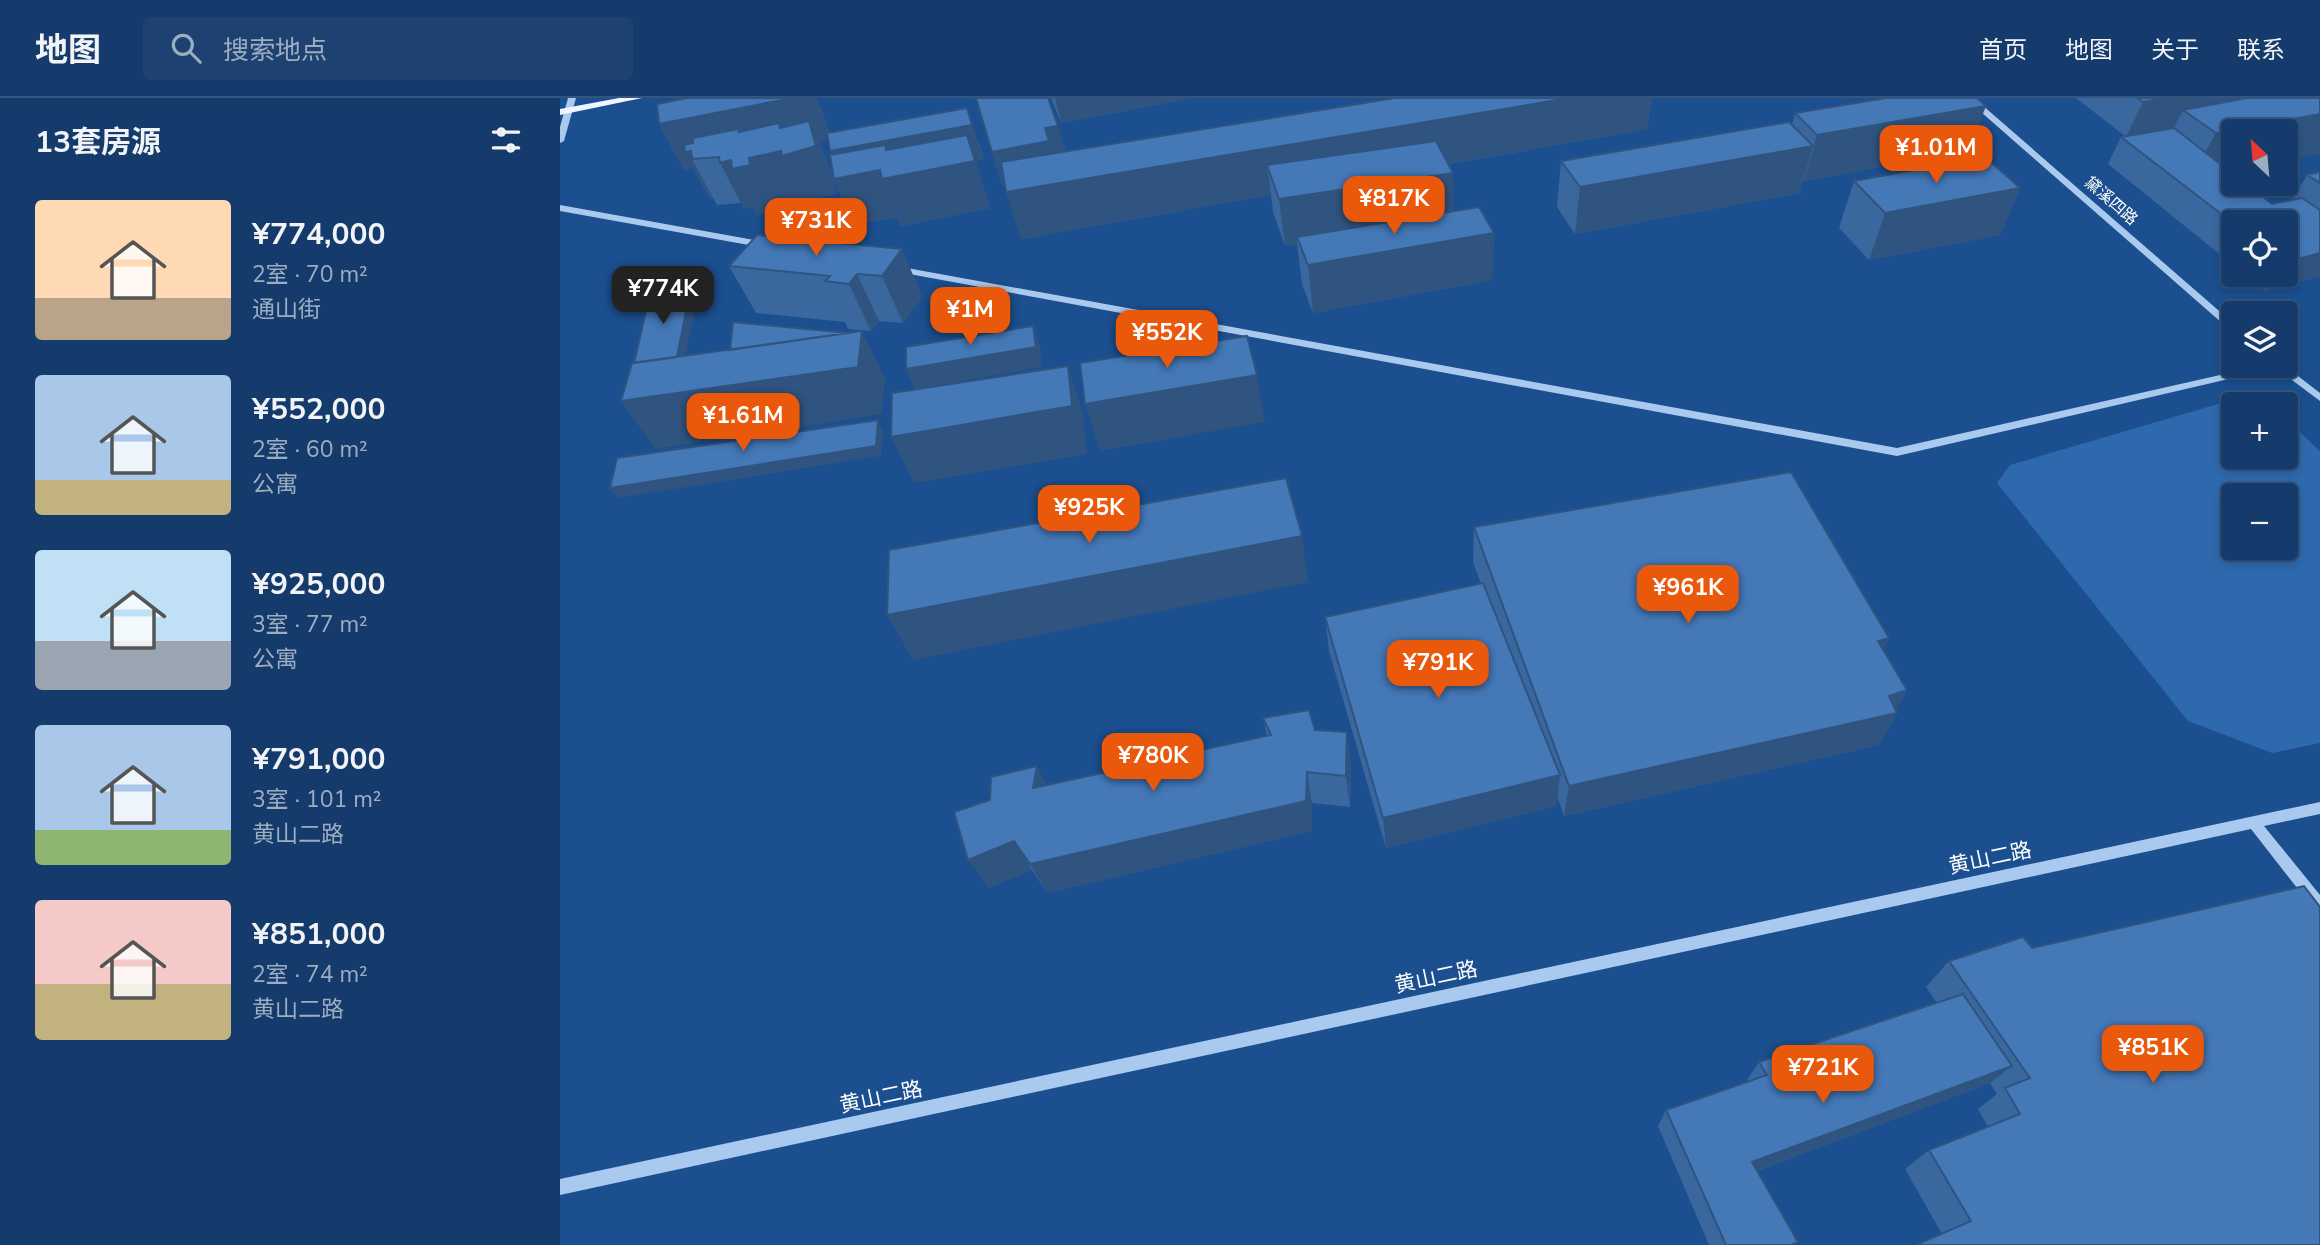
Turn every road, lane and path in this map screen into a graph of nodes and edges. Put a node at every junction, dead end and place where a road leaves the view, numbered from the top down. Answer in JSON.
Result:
{"nodes":[{"id":1,"x":636,"y":98,"type":"edge"},
{"id":2,"x":1969,"y":98,"type":"edge"},
{"id":3,"x":567,"y":107,"type":"edge"},
{"id":4,"x":560,"y":141,"type":"edge"},
{"id":5,"x":560,"y":208,"type":"edge"},
{"id":6,"x":778,"y":248,"type":"edge"},
{"id":7,"x":888,"y":268,"type":"edge"},
{"id":8,"x":2221,"y":318,"type":"edge"},
{"id":9,"x":2221,"y":378,"type":"edge"},
{"id":10,"x":2294,"y":378,"type":"edge"},
{"id":11,"x":2320,"y":398,"type":"edge"},
{"id":12,"x":2320,"y":808,"type":"edge"},
{"id":13,"x":2254,"y":823,"type":"junction"},
{"id":14,"x":2320,"y":906,"type":"edge"},
{"id":15,"x":560,"y":1187,"type":"edge"}],
"edges":[{"from":1,"to":3,"type":"main road"},
{"from":2,"to":8,"type":"street","name":"黛溪四路"},
{"from":3,"to":4,"type":"street"},
{"from":5,"to":6,"type":"street"},
{"from":7,"to":9,"type":"street"},
{"from":10,"to":11,"type":"street"},
{"from":12,"to":13,"type":"street","name":"黄山二路"},
{"from":13,"to":14,"type":"street"},
{"from":13,"to":15,"type":"street","name":"黄山二路"}]}
